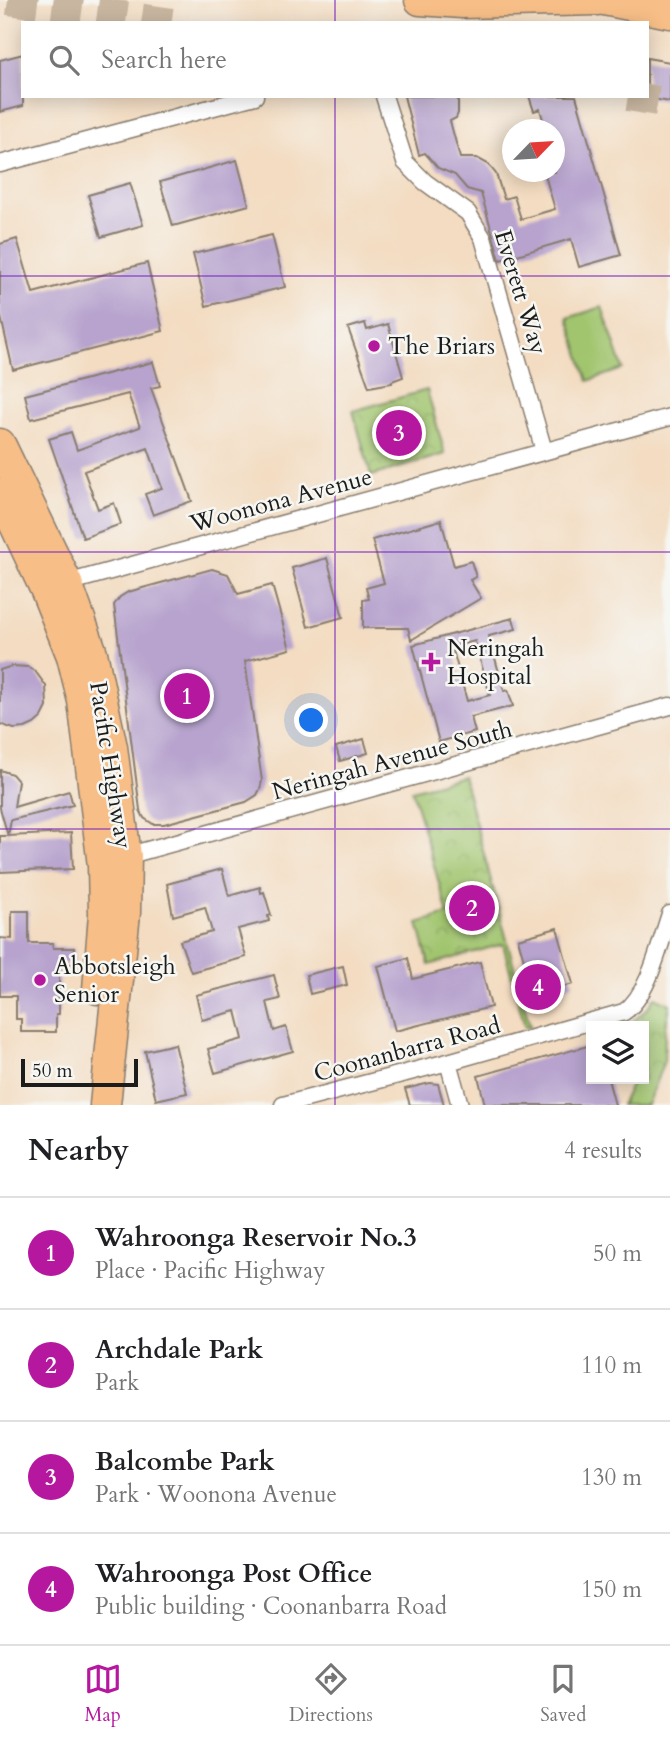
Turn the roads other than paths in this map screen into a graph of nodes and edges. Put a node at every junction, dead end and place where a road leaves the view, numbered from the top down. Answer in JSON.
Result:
{"nodes":[{"id":1,"x":420,"y":0,"type":"edge"},
{"id":2,"x":598,"y":0,"type":"edge"},
{"id":3,"x":604,"y":0,"type":"edge"},
{"id":4,"x":670,"y":13,"type":"edge"},
{"id":5,"x":248,"y":98,"type":"edge"},
{"id":6,"x":385,"y":98,"type":"edge"},
{"id":7,"x":0,"y":164,"type":"edge"},
{"id":8,"x":670,"y":417,"type":"edge"},
{"id":9,"x":0,"y":444,"type":"edge"},
{"id":10,"x":544,"y":451,"type":"junction"},
{"id":11,"x":0,"y":493,"type":"edge"},
{"id":12,"x":67,"y":583,"type":"junction"},
{"id":13,"x":670,"y":706,"type":"edge"},
{"id":14,"x":126,"y":856,"type":"junction"},
{"id":15,"x":670,"y":914,"type":"edge"},
{"id":16,"x":448,"y":1062,"type":"junction"},
{"id":17,"x":85,"y":1105,"type":"edge"},
{"id":18,"x":105,"y":1105,"type":"edge"},
{"id":19,"x":283,"y":1105,"type":"edge"},
{"id":20,"x":460,"y":1105,"type":"edge"}],
"edges":[{"from":1,"to":2,"type":"highway"},
{"from":3,"to":4,"type":"highway"},
{"from":5,"to":7,"type":"street"},
{"from":6,"to":10,"type":"street","name":"Everett Way"},
{"from":8,"to":10,"type":"street","name":"Woonona Avenue"},
{"from":9,"to":12,"type":"highway","name":"Pacific Highway"},
{"from":10,"to":12,"type":"street","name":"Woonona Avenue"},
{"from":11,"to":17,"type":"highway","name":"Pacific Highway"},
{"from":12,"to":14,"type":"highway","name":"Pacific Highway"},
{"from":13,"to":14,"type":"street","name":"Neringah Avenue South"},
{"from":14,"to":18,"type":"highway","name":"Pacific Highway"},
{"from":15,"to":16,"type":"street","name":"Coonanbarra Road"},
{"from":16,"to":19,"type":"street","name":"Coonanbarra Road"},
{"from":16,"to":20,"type":"street"}]}
